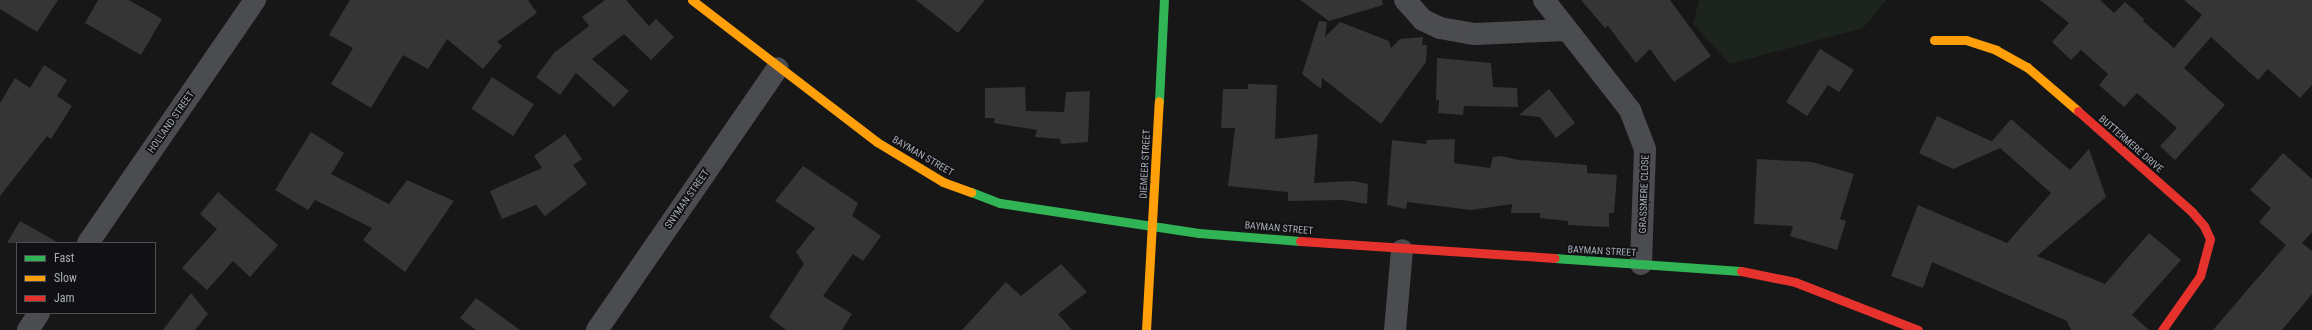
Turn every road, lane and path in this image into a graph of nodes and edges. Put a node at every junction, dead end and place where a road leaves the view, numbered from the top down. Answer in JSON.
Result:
{"nodes":[{"id":1,"x":255,"y":0,"type":"edge"},
{"id":2,"x":692,"y":0,"type":"edge"},
{"id":3,"x":1164,"y":0,"type":"edge"},
{"id":4,"x":1405,"y":0,"type":"edge"},
{"id":5,"x":1544,"y":0,"type":"edge"},
{"id":6,"x":1567,"y":30,"type":"junction"},
{"id":7,"x":1934,"y":40,"type":"dead end"},
{"id":8,"x":778,"y":68,"type":"junction"},
{"id":9,"x":1152,"y":227,"type":"junction"},
{"id":10,"x":89,"y":242,"type":"edge"},
{"id":11,"x":1402,"y":250,"type":"junction"},
{"id":12,"x":1641,"y":264,"type":"junction"},
{"id":13,"x":39,"y":314,"type":"edge"},
{"id":14,"x":28,"y":330,"type":"edge"},
{"id":15,"x":597,"y":330,"type":"edge"},
{"id":16,"x":1146,"y":330,"type":"edge"},
{"id":17,"x":1395,"y":330,"type":"edge"},
{"id":18,"x":1918,"y":330,"type":"edge"},
{"id":19,"x":2162,"y":330,"type":"edge"}],
"edges":[{"from":1,"to":10,"type":"street","name":"HOLLAND STREET"},
{"from":2,"to":8,"type":"street","name":"BAYMAN STREET"},
{"from":3,"to":9,"type":"street","name":"DIEMEER STREET"},
{"from":4,"to":6,"type":"street"},
{"from":5,"to":6,"type":"street","name":"GRASSMERE CLOSE"},
{"from":6,"to":12,"type":"street","name":"GRASSMERE CLOSE"},
{"from":7,"to":19,"type":"street","name":"BUTTERMERE DRIVE"},
{"from":8,"to":9,"type":"street","name":"BAYMAN STREET"},
{"from":8,"to":15,"type":"street","name":"SNYMAN STREET"},
{"from":9,"to":11,"type":"street","name":"BAYMAN STREET"},
{"from":9,"to":16,"type":"street","name":"DIEMEER STREET"},
{"from":11,"to":12,"type":"street","name":"BAYMAN STREET"},
{"from":11,"to":17,"type":"street"},
{"from":12,"to":18,"type":"street","name":"BAYMAN STREET"},
{"from":13,"to":14,"type":"street"}]}
